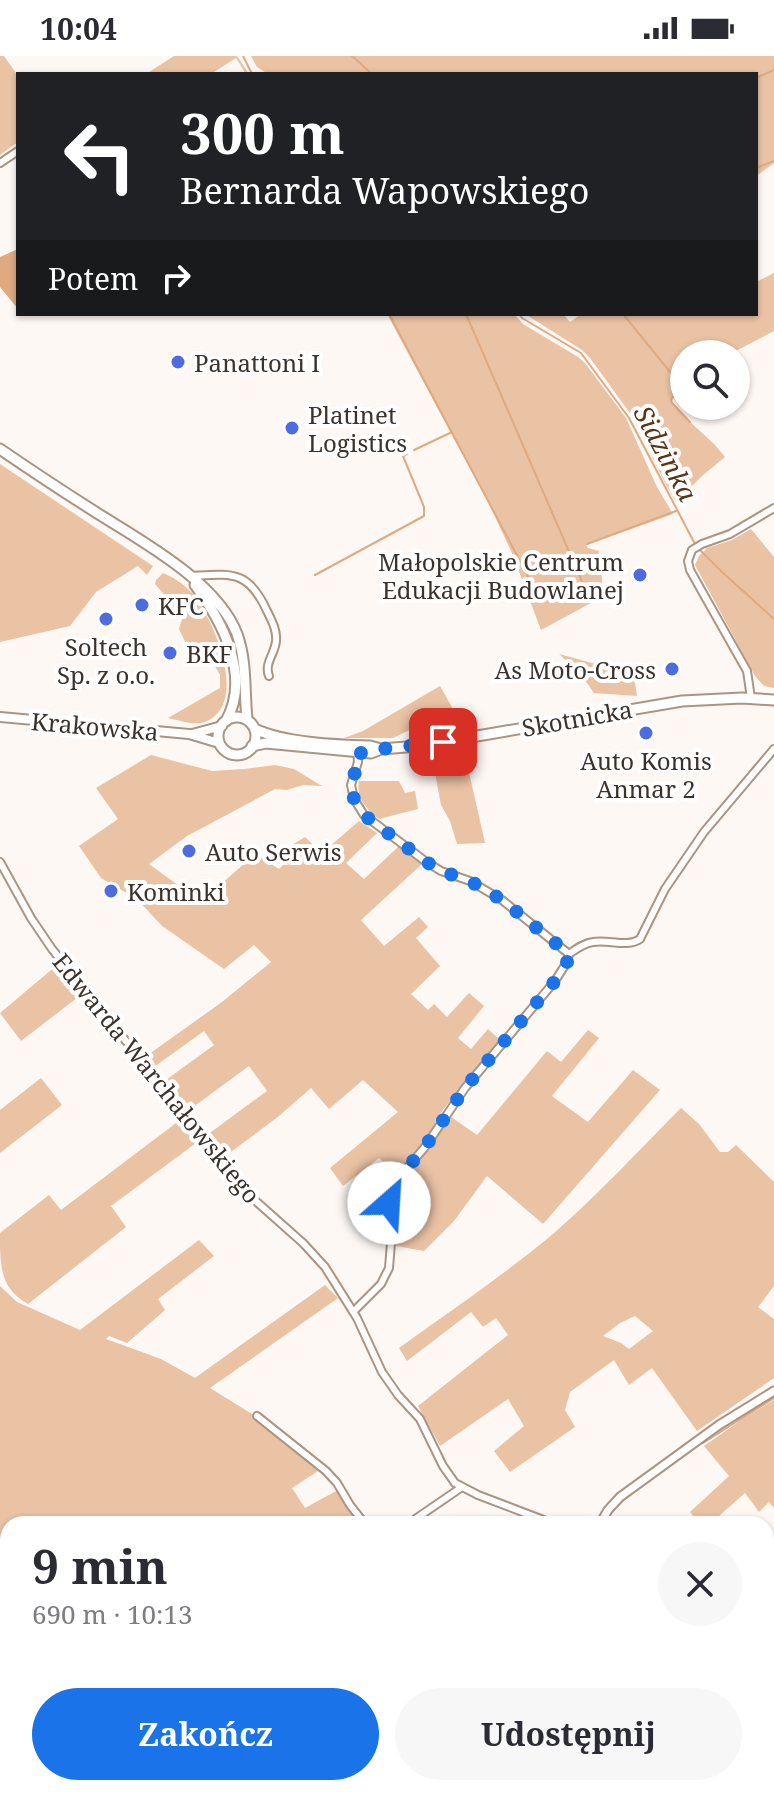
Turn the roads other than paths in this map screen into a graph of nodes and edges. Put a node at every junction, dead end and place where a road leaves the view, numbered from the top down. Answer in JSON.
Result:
{"nodes":[{"id":1,"x":0,"y":449,"type":"edge"},
{"id":2,"x":774,"y":508,"type":"edge"},
{"id":3,"x":216,"y":574,"type":"junction"},
{"id":4,"x":187,"y":575,"type":"junction"},
{"id":5,"x":208,"y":591,"type":"junction"},
{"id":6,"x":269,"y":676,"type":"dead end"},
{"id":7,"x":751,"y":698,"type":"junction"},
{"id":8,"x":774,"y":700,"type":"edge"},
{"id":9,"x":0,"y":717,"type":"edge"},
{"id":10,"x":247,"y":719,"type":"junction"},
{"id":11,"x":224,"y":724,"type":"junction"},
{"id":12,"x":255,"y":729,"type":"junction"},
{"id":13,"x":189,"y":734,"type":"junction"},
{"id":14,"x":219,"y":743,"type":"junction"},
{"id":15,"x":252,"y":746,"type":"junction"},
{"id":16,"x":357,"y":749,"type":"junction"},
{"id":17,"x":774,"y":749,"type":"edge"},
{"id":18,"x":0,"y":862,"type":"edge"},
{"id":19,"x":569,"y":954,"type":"junction"},
{"id":20,"x":353,"y":1312,"type":"junction"},
{"id":21,"x":774,"y":1391,"type":"edge"},
{"id":22,"x":257,"y":1416,"type":"dead end"},
{"id":23,"x":462,"y":1487,"type":"junction"},
{"id":24,"x":359,"y":1516,"type":"edge"},
{"id":25,"x":420,"y":1516,"type":"edge"},
{"id":26,"x":533,"y":1516,"type":"edge"},
{"id":27,"x":605,"y":1516,"type":"edge"}],
"edges":[{"from":1,"to":4,"type":"main road"},
{"from":2,"to":7,"type":"street"},
{"from":3,"to":4,"type":"street"},
{"from":3,"to":5,"type":"street"},
{"from":3,"to":6,"type":"street"},
{"from":4,"to":5,"type":"main road"},
{"from":4,"to":11,"type":"main road"},
{"from":5,"to":10,"type":"main road"},
{"from":7,"to":8,"type":"main road","name":"Skotnicka"},
{"from":7,"to":16,"type":"main road","name":"Skotnicka"},
{"from":9,"to":13,"type":"main road","name":"Krakowska"},
{"from":10,"to":11,"type":"main road"},
{"from":10,"to":12,"type":"main road"},
{"from":11,"to":13,"type":"main road","name":"Krakowska"},
{"from":11,"to":14,"type":"main road"},
{"from":12,"to":15,"type":"main road"},
{"from":12,"to":16,"type":"main road","name":"Skotnicka"},
{"from":13,"to":14,"type":"main road","name":"Krakowska"},
{"from":14,"to":15,"type":"main road"},
{"from":15,"to":16,"type":"main road","name":"Skotnicka"},
{"from":16,"to":19,"type":"street"},
{"from":17,"to":19,"type":"street"},
{"from":18,"to":20,"type":"street","name":"Edwarda Warchałowskiego"},
{"from":19,"to":20,"type":"street"},
{"from":20,"to":23,"type":"street","name":"Edwarda Warchałowskiego"},
{"from":21,"to":27,"type":"street"},
{"from":22,"to":24,"type":"street"},
{"from":23,"to":25,"type":"street"},
{"from":23,"to":26,"type":"street","name":"Edwarda Warchałowskiego"}]}
